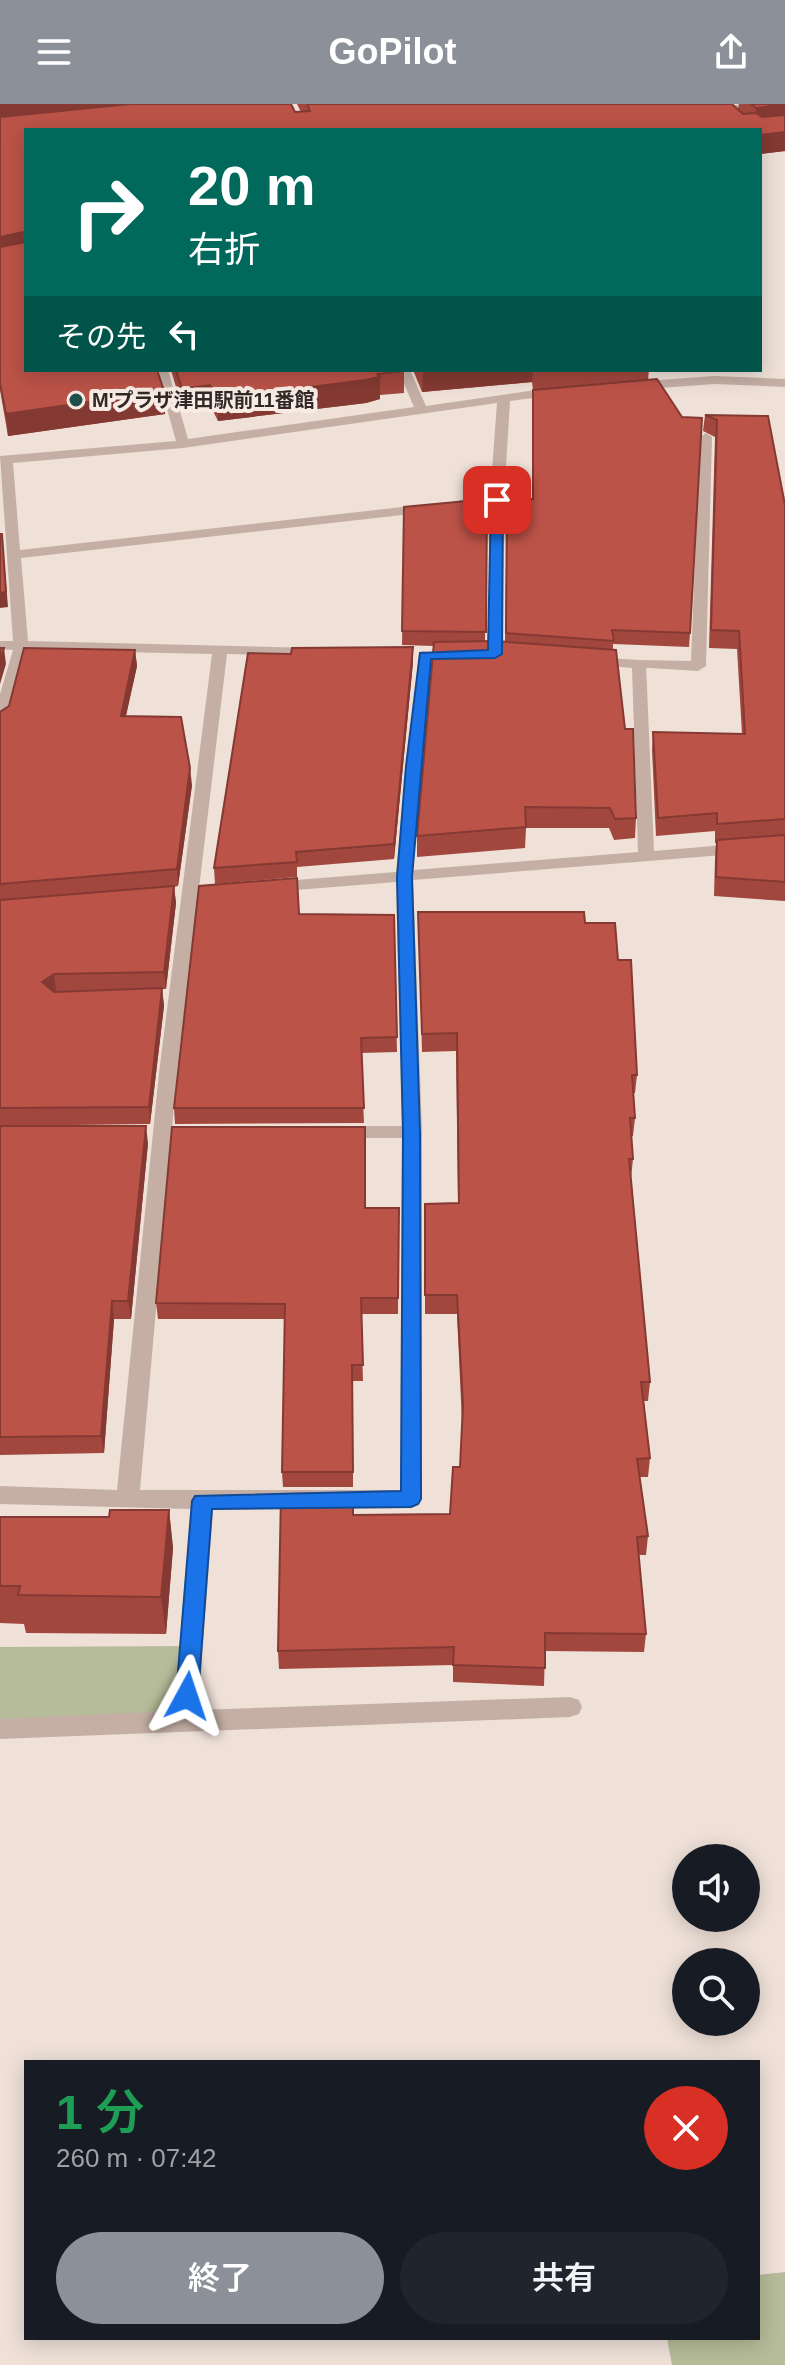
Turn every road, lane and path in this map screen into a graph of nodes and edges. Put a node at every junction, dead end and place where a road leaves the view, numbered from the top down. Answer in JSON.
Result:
{"nodes":[{"id":1,"x":769,"y":104,"type":"edge"},
{"id":2,"x":745,"y":128,"type":"edge"},
{"id":3,"x":163,"y":372,"type":"edge"},
{"id":4,"x":405,"y":372,"type":"edge"},
{"id":5,"x":785,"y":383,"type":"edge"},
{"id":6,"x":623,"y":386,"type":"edge"},
{"id":7,"x":578,"y":389,"type":"edge"},
{"id":8,"x":504,"y":398,"type":"junction"},
{"id":9,"x":421,"y":410,"type":"junction"},
{"id":10,"x":706,"y":437,"type":"dead end"},
{"id":11,"x":183,"y":444,"type":"junction"},
{"id":12,"x":3,"y":460,"type":"edge"},
{"id":13,"x":497,"y":500,"type":"junction"},
{"id":14,"x":14,"y":555,"type":"junction"},
{"id":15,"x":0,"y":645,"type":"edge"},
{"id":16,"x":21,"y":646,"type":"junction"},
{"id":17,"x":220,"y":650,"type":"junction"},
{"id":18,"x":330,"y":653,"type":"edge"},
{"id":19,"x":424,"y":655,"type":"dead end"},
{"id":20,"x":495,"y":655,"type":"edge"},
{"id":21,"x":582,"y":660,"type":"edge"},
{"id":22,"x":639,"y":664,"type":"junction"},
{"id":23,"x":0,"y":722,"type":"edge"},
{"id":24,"x":785,"y":845,"type":"edge"},
{"id":25,"x":646,"y":857,"type":"junction"},
{"id":26,"x":404,"y":877,"type":"junction"},
{"id":27,"x":249,"y":889,"type":"edge"},
{"id":28,"x":317,"y":1132,"type":"edge"},
{"id":29,"x":412,"y":1132,"type":"junction"},
{"id":30,"x":0,"y":1495,"type":"edge"},
{"id":31,"x":128,"y":1497,"type":"junction"},
{"id":32,"x":203,"y":1501,"type":"junction"},
{"id":33,"x":570,"y":1707,"type":"dead end"},
{"id":34,"x":185,"y":1721,"type":"junction"},
{"id":35,"x":0,"y":1729,"type":"edge"}],
"edges":[{"from":1,"to":2,"type":"street"},
{"from":3,"to":11,"type":"street"},
{"from":4,"to":9,"type":"street"},
{"from":5,"to":6,"type":"street"},
{"from":7,"to":8,"type":"street"},
{"from":8,"to":9,"type":"street"},
{"from":8,"to":13,"type":"street"},
{"from":9,"to":11,"type":"street"},
{"from":10,"to":22,"type":"street"},
{"from":11,"to":12,"type":"street"},
{"from":12,"to":14,"type":"street"},
{"from":13,"to":14,"type":"street"},
{"from":13,"to":20,"type":"street"},
{"from":14,"to":16,"type":"street"},
{"from":15,"to":16,"type":"street"},
{"from":16,"to":17,"type":"street"},
{"from":16,"to":23,"type":"street"},
{"from":17,"to":18,"type":"street"},
{"from":17,"to":31,"type":"street"},
{"from":19,"to":26,"type":"street"},
{"from":21,"to":22,"type":"street"},
{"from":22,"to":25,"type":"street"},
{"from":24,"to":25,"type":"street"},
{"from":25,"to":26,"type":"street"},
{"from":26,"to":27,"type":"street"},
{"from":26,"to":29,"type":"street"},
{"from":28,"to":29,"type":"street"},
{"from":29,"to":32,"type":"street"},
{"from":30,"to":31,"type":"street"},
{"from":31,"to":32,"type":"street"},
{"from":32,"to":34,"type":"street"},
{"from":33,"to":34,"type":"street"},
{"from":34,"to":35,"type":"street"}]}
